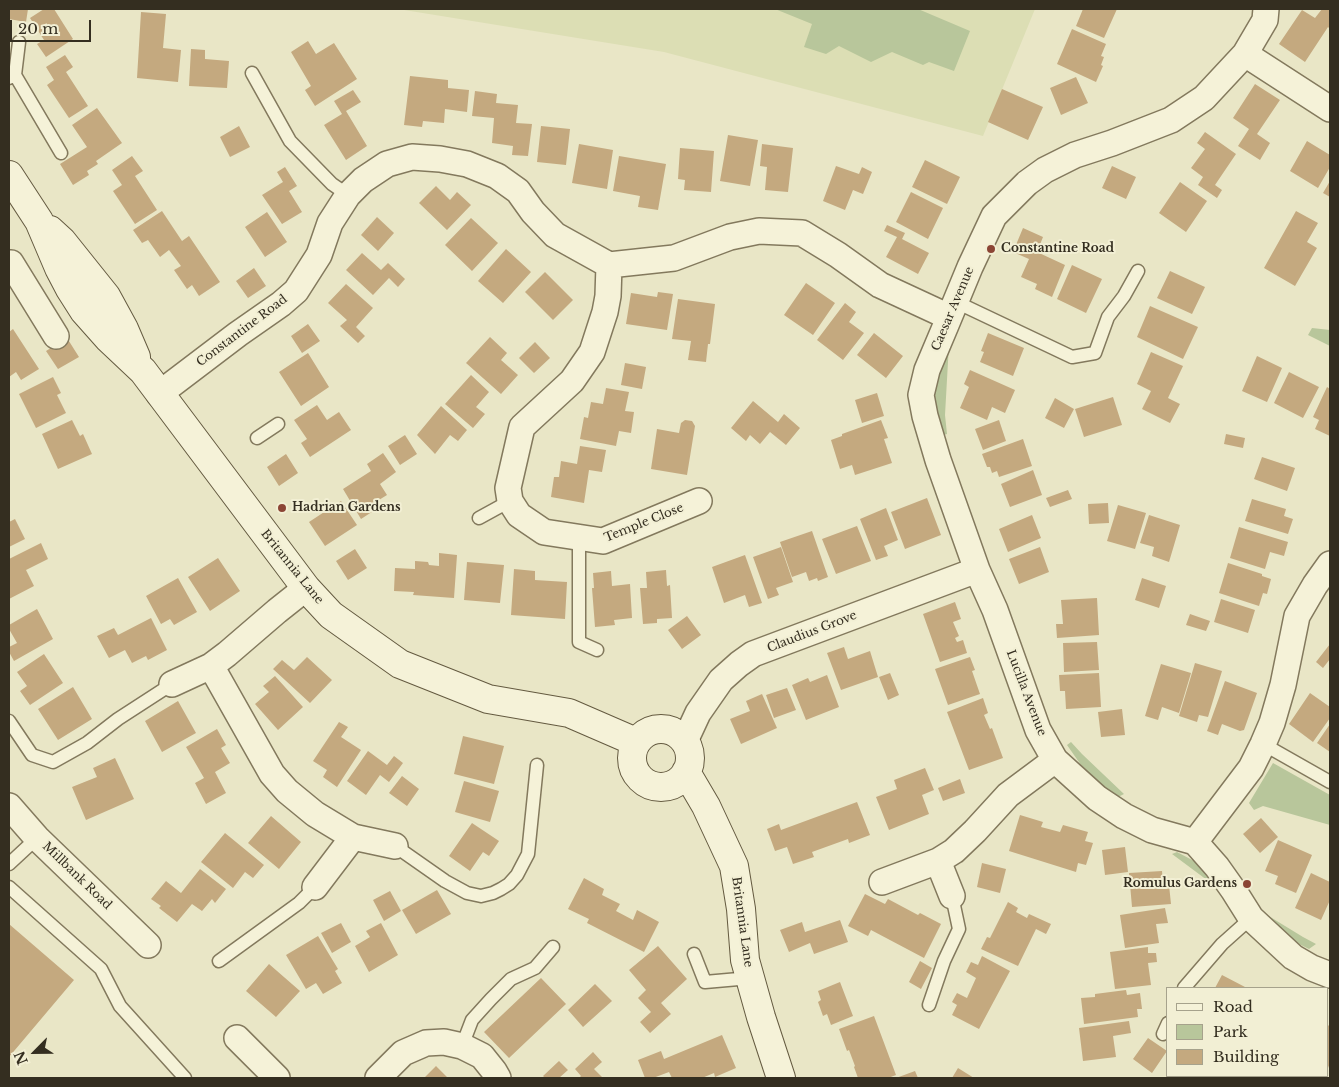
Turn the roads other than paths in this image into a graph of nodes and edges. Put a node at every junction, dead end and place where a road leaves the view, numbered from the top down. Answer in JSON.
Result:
{"nodes":[{"id":1,"x":1266,"y":9,"type":"edge"},
{"id":2,"x":19,"y":42,"type":"dead end"},
{"id":3,"x":1245,"y":54,"type":"junction"},
{"id":4,"x":252,"y":73,"type":"dead end"},
{"id":5,"x":12,"y":76,"type":"edge"},
{"id":6,"x":1330,"y":109,"type":"edge"},
{"id":7,"x":61,"y":153,"type":"dead end"},
{"id":8,"x":10,"y":181,"type":"edge"},
{"id":9,"x":348,"y":195,"type":"junction"},
{"id":10,"x":9,"y":263,"type":"edge"},
{"id":11,"x":609,"y":265,"type":"junction"},
{"id":12,"x":1138,"y":271,"type":"dead end"},
{"id":13,"x":953,"y":310,"type":"junction"},
{"id":14,"x":56,"y":336,"type":"dead end"},
{"id":15,"x":159,"y":394,"type":"junction"},
{"id":16,"x":278,"y":424,"type":"dead end"},
{"id":17,"x":257,"y":438,"type":"dead end"},
{"id":18,"x":699,"y":501,"type":"dead end"},
{"id":19,"x":510,"y":502,"type":"junction"},
{"id":20,"x":478,"y":518,"type":"dead end"},
{"id":21,"x":579,"y":538,"type":"junction"},
{"id":22,"x":1330,"y":564,"type":"edge"},
{"id":23,"x":977,"y":570,"type":"junction"},
{"id":24,"x":306,"y":588,"type":"junction"},
{"id":25,"x":597,"y":650,"type":"dead end"},
{"id":26,"x":210,"y":666,"type":"junction"},
{"id":27,"x":172,"y":684,"type":"joint"},
{"id":28,"x":9,"y":721,"type":"edge"},
{"id":29,"x":685,"y":741,"type":"junction"},
{"id":30,"x":636,"y":742,"type":"junction"},
{"id":31,"x":1263,"y":744,"type":"junction"},
{"id":32,"x":1054,"y":760,"type":"junction"},
{"id":33,"x":537,"y":765,"type":"dead end"},
{"id":34,"x":686,"y":772,"type":"junction"},
{"id":35,"x":1330,"y":782,"type":"edge"},
{"id":36,"x":9,"y":806,"type":"edge"},
{"id":37,"x":353,"y":837,"type":"junction"},
{"id":38,"x":37,"y":838,"type":"junction"},
{"id":39,"x":1196,"y":842,"type":"junction"},
{"id":40,"x":395,"y":846,"type":"joint"},
{"id":41,"x":938,"y":861,"type":"junction"},
{"id":42,"x":9,"y":864,"type":"edge"},
{"id":43,"x":882,"y":882,"type":"dead end"},
{"id":44,"x":9,"y":887,"type":"edge"},
{"id":45,"x":315,"y":887,"type":"joint"},
{"id":46,"x":952,"y":896,"type":"joint"},
{"id":47,"x":1251,"y":918,"type":"junction"},
{"id":48,"x":148,"y":944,"type":"dead end"},
{"id":49,"x":553,"y":947,"type":"dead end"},
{"id":50,"x":694,"y":954,"type":"dead end"},
{"id":51,"x":219,"y":961,"type":"dead end"},
{"id":52,"x":1330,"y":975,"type":"edge"},
{"id":53,"x":750,"y":978,"type":"junction"},
{"id":54,"x":1185,"y":987,"type":"edge"},
{"id":55,"x":929,"y":1005,"type":"dead end"},
{"id":56,"x":237,"y":1038,"type":"dead end"},
{"id":57,"x":462,"y":1046,"type":"junction"},
{"id":58,"x":185,"y":1078,"type":"edge"},
{"id":59,"x":277,"y":1078,"type":"edge"},
{"id":60,"x":378,"y":1078,"type":"edge"},
{"id":61,"x":498,"y":1078,"type":"edge"},
{"id":62,"x":781,"y":1078,"type":"edge"}],
"edges":[{"from":1,"to":3,"type":"street","name":"Caesar Avenue"},
{"from":2,"to":5,"type":"lane"},
{"from":3,"to":6,"type":"street"},
{"from":3,"to":13,"type":"street","name":"Caesar Avenue"},
{"from":4,"to":9,"type":"lane"},
{"from":5,"to":7,"type":"lane"},
{"from":8,"to":15,"type":"street","name":"Britannia Lane"},
{"from":9,"to":11,"type":"street","name":"Constantine Road"},
{"from":9,"to":15,"type":"street","name":"Constantine Road"},
{"from":10,"to":14,"type":"street"},
{"from":11,"to":13,"type":"street"},
{"from":11,"to":19,"type":"street"},
{"from":12,"to":13,"type":"lane"},
{"from":13,"to":23,"type":"street","name":"Caesar Avenue"},
{"from":15,"to":24,"type":"street","name":"Britannia Lane"},
{"from":16,"to":17,"type":"lane"},
{"from":18,"to":21,"type":"street","name":"Temple Close"},
{"from":19,"to":20,"type":"lane"},
{"from":19,"to":21,"type":"street","name":"Temple Close"},
{"from":21,"to":25,"type":"lane"},
{"from":22,"to":31,"type":"street"},
{"from":23,"to":29,"type":"street","name":"Claudius Grove"},
{"from":23,"to":32,"type":"street","name":"Lucilla Avenue"},
{"from":24,"to":26,"type":"street"},
{"from":24,"to":30,"type":"street","name":"Britannia Lane"},
{"from":26,"to":27,"type":"street"},
{"from":26,"to":37,"type":"street"},
{"from":27,"to":28,"type":"lane"},
{"from":29,"to":30,"type":"street"},
{"from":29,"to":34,"type":"street"},
{"from":30,"to":34,"type":"street"},
{"from":31,"to":35,"type":"lane"},
{"from":31,"to":39,"type":"street"},
{"from":32,"to":39,"type":"street","name":"Lucilla Avenue"},
{"from":32,"to":41,"type":"street"},
{"from":33,"to":40,"type":"lane"},
{"from":34,"to":53,"type":"street","name":"Britannia Lane"},
{"from":36,"to":38,"type":"street","name":"Millbank Road"},
{"from":37,"to":40,"type":"street"},
{"from":37,"to":45,"type":"street"},
{"from":38,"to":42,"type":"lane"},
{"from":38,"to":48,"type":"street","name":"Millbank Road"},
{"from":39,"to":47,"type":"street"},
{"from":41,"to":43,"type":"street"},
{"from":41,"to":46,"type":"street"},
{"from":44,"to":58,"type":"lane"},
{"from":45,"to":51,"type":"lane"},
{"from":46,"to":55,"type":"lane"},
{"from":47,"to":52,"type":"street"},
{"from":47,"to":54,"type":"lane"},
{"from":49,"to":57,"type":"lane"},
{"from":50,"to":53,"type":"lane"},
{"from":53,"to":62,"type":"street","name":"Britannia Lane"},
{"from":56,"to":59,"type":"street"},
{"from":57,"to":60,"type":"street"},
{"from":57,"to":61,"type":"street"}]}
